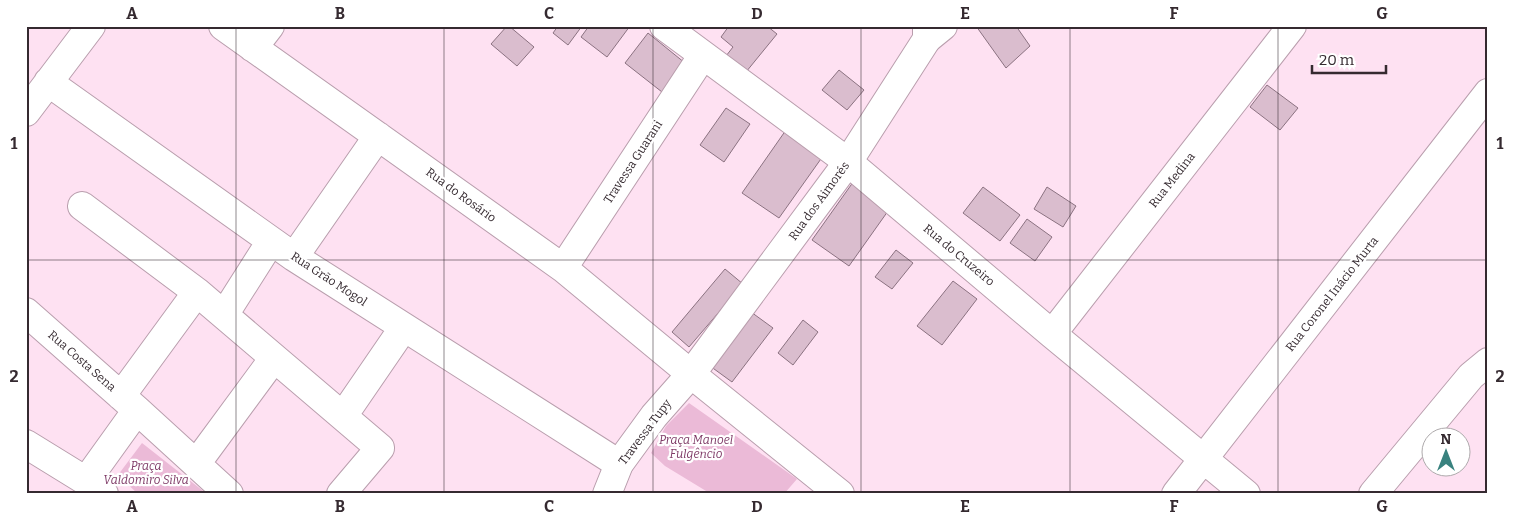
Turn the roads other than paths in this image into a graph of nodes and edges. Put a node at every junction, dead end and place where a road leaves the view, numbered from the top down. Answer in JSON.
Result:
{"nodes":[{"id":1,"x":91,"y":26,"type":"edge"},
{"id":2,"x":223,"y":26,"type":"edge"},
{"id":3,"x":270,"y":26,"type":"edge"},
{"id":4,"x":664,"y":26,"type":"edge"},
{"id":5,"x":1292,"y":26,"type":"edge"},
{"id":6,"x":932,"y":30,"type":"edge"},
{"id":7,"x":253,"y":48,"type":"junction"},
{"id":8,"x":703,"y":55,"type":"junction"},
{"id":9,"x":48,"y":82,"type":"junction"},
{"id":10,"x":1488,"y":93,"type":"edge"},
{"id":11,"x":26,"y":112,"type":"edge"},
{"id":12,"x":378,"y":136,"type":"junction"},
{"id":13,"x":848,"y":162,"type":"junction"},
{"id":14,"x":82,"y":206,"type":"dead end"},
{"id":15,"x":271,"y":241,"type":"junction"},
{"id":16,"x":294,"y":257,"type":"junction"},
{"id":17,"x":563,"y":268,"type":"junction"},
{"id":18,"x":197,"y":292,"type":"junction"},
{"id":19,"x":26,"y":312,"type":"edge"},
{"id":20,"x":224,"y":315,"type":"junction"},
{"id":21,"x":404,"y":327,"type":"junction"},
{"id":22,"x":1052,"y":334,"type":"junction"},
{"id":23,"x":274,"y":358,"type":"junction"},
{"id":24,"x":1488,"y":362,"type":"edge"},
{"id":25,"x":691,"y":374,"type":"junction"},
{"id":26,"x":129,"y":403,"type":"junction"},
{"id":27,"x":343,"y":416,"type":"junction"},
{"id":28,"x":26,"y":444,"type":"edge"},
{"id":29,"x":1204,"y":459,"type":"junction"},
{"id":30,"x":196,"y":464,"type":"junction"},
{"id":31,"x":619,"y":464,"type":"junction"},
{"id":32,"x":96,"y":487,"type":"edge"},
{"id":33,"x":825,"y":490,"type":"edge"},
{"id":34,"x":229,"y":494,"type":"edge"},
{"id":35,"x":341,"y":494,"type":"edge"},
{"id":36,"x":607,"y":494,"type":"edge"},
{"id":37,"x":1176,"y":494,"type":"edge"},
{"id":38,"x":1246,"y":494,"type":"edge"},
{"id":39,"x":1373,"y":494,"type":"edge"}],
"edges":[{"from":1,"to":9,"type":"street"},
{"from":2,"to":7,"type":"street","name":"Rua do Rosário"},
{"from":3,"to":7,"type":"street"},
{"from":4,"to":8,"type":"street","name":"Rua do Cruzeiro"},
{"from":5,"to":22,"type":"street","name":"Rua Medina"},
{"from":6,"to":13,"type":"street","name":"Rua dos Aimorés"},
{"from":7,"to":12,"type":"street","name":"Rua do Rosário"},
{"from":8,"to":13,"type":"street","name":"Rua do Cruzeiro"},
{"from":8,"to":17,"type":"street","name":"Travessa Guarani"},
{"from":9,"to":11,"type":"street"},
{"from":9,"to":15,"type":"street","name":"Rua Grão Mogol"},
{"from":10,"to":29,"type":"street","name":"Rua Coronel Inácio Murta"},
{"from":12,"to":16,"type":"street"},
{"from":12,"to":17,"type":"street","name":"Rua do Rosário"},
{"from":13,"to":22,"type":"street","name":"Rua do Cruzeiro"},
{"from":13,"to":25,"type":"street","name":"Rua dos Aimorés"},
{"from":14,"to":18,"type":"street"},
{"from":15,"to":16,"type":"street","name":"Rua Grão Mogol"},
{"from":15,"to":20,"type":"street"},
{"from":16,"to":21,"type":"street","name":"Rua Grão Mogol"},
{"from":17,"to":25,"type":"street","name":"Rua do Rosário"},
{"from":18,"to":20,"type":"street"},
{"from":18,"to":26,"type":"street"},
{"from":19,"to":26,"type":"street","name":"Rua Costa Sena"},
{"from":20,"to":23,"type":"street"},
{"from":21,"to":27,"type":"street"},
{"from":21,"to":31,"type":"street","name":"Rua Grão Mogol"},
{"from":22,"to":29,"type":"street","name":"Rua do Cruzeiro"},
{"from":23,"to":27,"type":"street"},
{"from":23,"to":30,"type":"street"},
{"from":24,"to":39,"type":"street"},
{"from":25,"to":31,"type":"street","name":"Travessa Tupy"},
{"from":25,"to":33,"type":"street"},
{"from":26,"to":30,"type":"street"},
{"from":26,"to":32,"type":"street"},
{"from":27,"to":35,"type":"street"},
{"from":28,"to":32,"type":"street"},
{"from":29,"to":37,"type":"street","name":"Rua Coronel Inácio Murta"},
{"from":29,"to":38,"type":"street","name":"Rua do Cruzeiro"},
{"from":30,"to":34,"type":"street"},
{"from":31,"to":36,"type":"street","name":"Travessa Tupy"}]}
